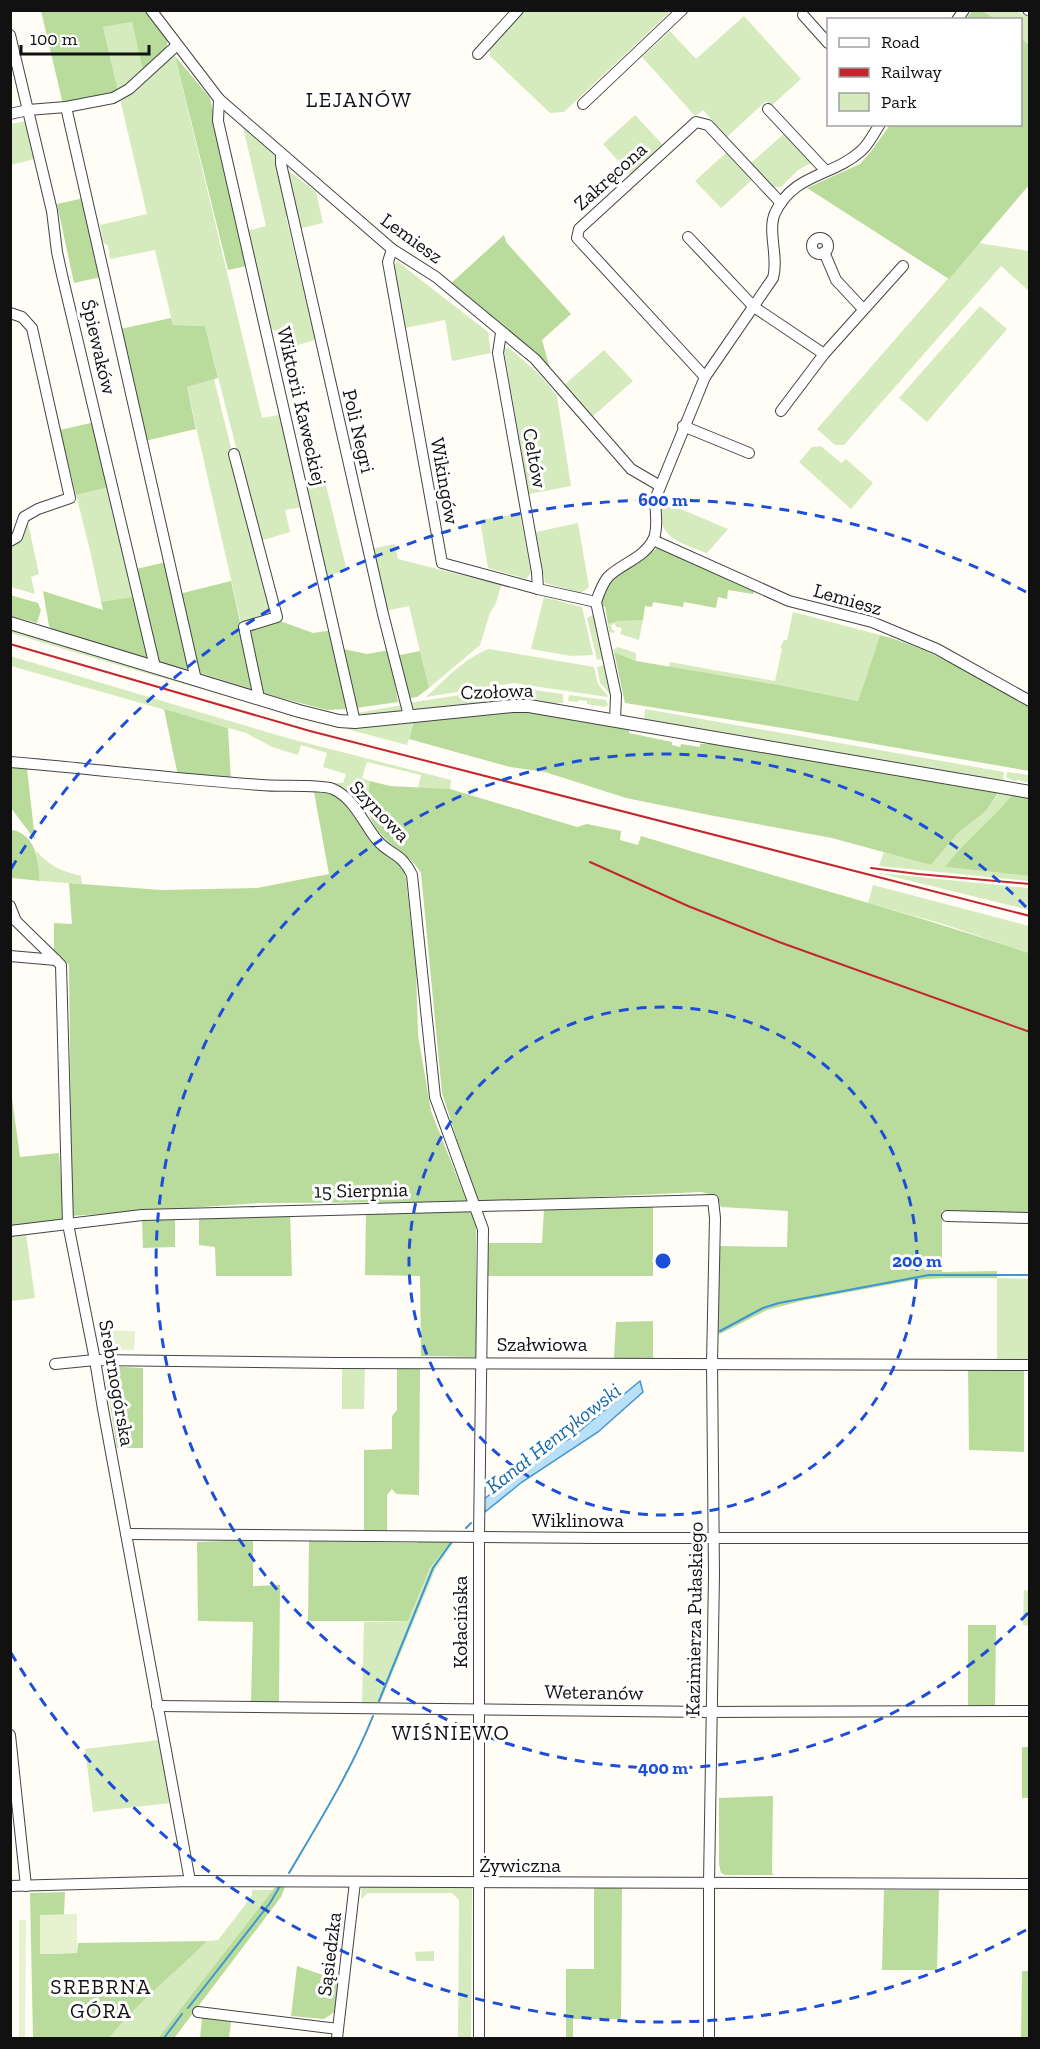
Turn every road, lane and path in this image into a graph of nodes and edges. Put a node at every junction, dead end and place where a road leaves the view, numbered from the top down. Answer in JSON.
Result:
{"nodes":[{"id":1,"x":151,"y":10,"type":"edge"},
{"id":2,"x":518,"y":10,"type":"edge"},
{"id":3,"x":682,"y":10,"type":"edge"},
{"id":4,"x":803,"y":15,"type":"dead end"},
{"id":5,"x":10,"y":35,"type":"edge"},
{"id":6,"x":827,"y":42,"type":"edge"},
{"id":7,"x":176,"y":46,"type":"junction"},
{"id":8,"x":478,"y":54,"type":"dead end"},
{"id":9,"x":219,"y":99,"type":"junction"},
{"id":10,"x":583,"y":104,"type":"dead end"},
{"id":11,"x":66,"y":107,"type":"junction"},
{"id":12,"x":768,"y":108,"type":"dead end"},
{"id":13,"x":28,"y":110,"type":"junction"},
{"id":14,"x":10,"y":114,"type":"edge"},
{"id":15,"x":879,"y":126,"type":"edge"},
{"id":16,"x":280,"y":154,"type":"junction"},
{"id":17,"x":825,"y":170,"type":"junction"},
{"id":18,"x":781,"y":203,"type":"junction"},
{"id":19,"x":688,"y":237,"type":"dead end"},
{"id":20,"x":392,"y":249,"type":"junction"},
{"id":21,"x":824,"y":252,"type":"dead end"},
{"id":22,"x":903,"y":266,"type":"dead end"},
{"id":23,"x":754,"y":307,"type":"junction"},
{"id":24,"x":863,"y":309,"type":"junction"},
{"id":25,"x":10,"y":312,"type":"edge"},
{"id":26,"x":501,"y":333,"type":"junction"},
{"id":27,"x":824,"y":354,"type":"junction"},
{"id":28,"x":705,"y":377,"type":"junction"},
{"id":29,"x":781,"y":411,"type":"dead end"},
{"id":30,"x":683,"y":426,"type":"junction"},
{"id":31,"x":749,"y":453,"type":"dead end"},
{"id":32,"x":234,"y":454,"type":"dead end"},
{"id":33,"x":660,"y":486,"type":"junction"},
{"id":34,"x":653,"y":540,"type":"junction"},
{"id":35,"x":10,"y":541,"type":"edge"},
{"id":36,"x":538,"y":589,"type":"junction"},
{"id":37,"x":596,"y":602,"type":"junction"},
{"id":38,"x":10,"y":622,"type":"edge"},
{"id":39,"x":155,"y":667,"type":"junction"},
{"id":40,"x":196,"y":680,"type":"junction"},
{"id":41,"x":259,"y":698,"type":"junction"},
{"id":42,"x":1029,"y":701,"type":"edge"},
{"id":43,"x":409,"y":716,"type":"junction"},
{"id":44,"x":615,"y":721,"type":"junction"},
{"id":45,"x":355,"y":722,"type":"junction"},
{"id":46,"x":10,"y":762,"type":"edge"},
{"id":47,"x":1029,"y":792,"type":"edge"},
{"id":48,"x":10,"y":906,"type":"edge"},
{"id":49,"x":10,"y":956,"type":"edge"},
{"id":50,"x":56,"y":960,"type":"junction"},
{"id":51,"x":713,"y":1200,"type":"joint"},
{"id":52,"x":474,"y":1206,"type":"junction"},
{"id":53,"x":947,"y":1216,"type":"dead end"},
{"id":54,"x":1029,"y":1218,"type":"edge"},
{"id":55,"x":68,"y":1224,"type":"junction"},
{"id":56,"x":10,"y":1232,"type":"edge"},
{"id":57,"x":95,"y":1360,"type":"junction"},
{"id":58,"x":481,"y":1362,"type":"junction"},
{"id":59,"x":712,"y":1363,"type":"junction"},
{"id":60,"x":55,"y":1364,"type":"dead end"},
{"id":61,"x":1029,"y":1365,"type":"edge"},
{"id":62,"x":126,"y":1534,"type":"junction"},
{"id":63,"x":479,"y":1537,"type":"junction"},
{"id":64,"x":713,"y":1538,"type":"junction"},
{"id":65,"x":1029,"y":1538,"type":"edge"},
{"id":66,"x":157,"y":1706,"type":"junction"},
{"id":67,"x":478,"y":1709,"type":"junction"},
{"id":68,"x":711,"y":1712,"type":"junction"},
{"id":69,"x":1029,"y":1712,"type":"edge"},
{"id":70,"x":10,"y":1734,"type":"edge"},
{"id":71,"x":190,"y":1881,"type":"junction"},
{"id":72,"x":356,"y":1882,"type":"junction"},
{"id":73,"x":479,"y":1883,"type":"junction"},
{"id":74,"x":709,"y":1883,"type":"junction"},
{"id":75,"x":1029,"y":1884,"type":"edge"},
{"id":76,"x":10,"y":1886,"type":"edge"},
{"id":77,"x":26,"y":1886,"type":"junction"},
{"id":78,"x":198,"y":2012,"type":"dead end"},
{"id":79,"x":338,"y":2034,"type":"edge"},
{"id":80,"x":479,"y":2038,"type":"edge"},
{"id":81,"x":710,"y":2038,"type":"edge"}],
"edges":[{"from":1,"to":7,"type":"street","name":"Lemiesz"},
{"from":2,"to":8,"type":"street"},
{"from":3,"to":10,"type":"street"},
{"from":4,"to":6,"type":"street"},
{"from":5,"to":13,"type":"street","name":"Śpiewaków"},
{"from":7,"to":9,"type":"street","name":"Lemiesz"},
{"from":7,"to":11,"type":"street"},
{"from":9,"to":16,"type":"street","name":"Lemiesz"},
{"from":9,"to":45,"type":"street","name":"Wiktorii Kaweckiej"},
{"from":11,"to":13,"type":"street"},
{"from":11,"to":40,"type":"street"},
{"from":12,"to":17,"type":"street"},
{"from":13,"to":14,"type":"street"},
{"from":13,"to":39,"type":"street","name":"Śpiewaków"},
{"from":15,"to":17,"type":"street"},
{"from":16,"to":20,"type":"street","name":"Lemiesz"},
{"from":16,"to":43,"type":"street","name":"Poli Negri"},
{"from":17,"to":18,"type":"street"},
{"from":18,"to":23,"type":"street"},
{"from":18,"to":28,"type":"street","name":"Zakręcona"},
{"from":19,"to":23,"type":"street"},
{"from":20,"to":26,"type":"street","name":"Lemiesz"},
{"from":20,"to":36,"type":"street","name":"Wikingów"},
{"from":21,"to":24,"type":"street"},
{"from":22,"to":24,"type":"street"},
{"from":23,"to":27,"type":"street"},
{"from":23,"to":28,"type":"street"},
{"from":24,"to":27,"type":"street"},
{"from":25,"to":35,"type":"street"},
{"from":26,"to":33,"type":"street","name":"Lemiesz"},
{"from":26,"to":36,"type":"street","name":"Celtów"},
{"from":27,"to":29,"type":"street"},
{"from":28,"to":30,"type":"street"},
{"from":30,"to":31,"type":"street"},
{"from":30,"to":33,"type":"street"},
{"from":32,"to":41,"type":"street"},
{"from":33,"to":34,"type":"street"},
{"from":34,"to":37,"type":"street"},
{"from":34,"to":42,"type":"street","name":"Lemiesz"},
{"from":36,"to":37,"type":"street","name":"Wikingów"},
{"from":37,"to":44,"type":"street"},
{"from":38,"to":39,"type":"street","name":"Czołowa"},
{"from":39,"to":40,"type":"street","name":"Czołowa"},
{"from":40,"to":41,"type":"street","name":"Czołowa"},
{"from":41,"to":45,"type":"street","name":"Czołowa"},
{"from":43,"to":44,"type":"street","name":"Czołowa"},
{"from":43,"to":45,"type":"street","name":"Czołowa"},
{"from":44,"to":47,"type":"street","name":"Czołowa"},
{"from":46,"to":52,"type":"street","name":"Szynowa"},
{"from":48,"to":50,"type":"street"},
{"from":49,"to":50,"type":"street"},
{"from":50,"to":55,"type":"street","name":"Srebrnogórska"},
{"from":51,"to":52,"type":"street","name":"15 Sierpnia"},
{"from":51,"to":59,"type":"street","name":"Kazimierza Pułaskiego"},
{"from":52,"to":55,"type":"street","name":"15 Sierpnia"},
{"from":52,"to":58,"type":"street","name":"Kołacińska"},
{"from":53,"to":54,"type":"street"},
{"from":55,"to":56,"type":"street","name":"15 Sierpnia"},
{"from":55,"to":57,"type":"street","name":"Srebrnogórska"},
{"from":57,"to":58,"type":"street","name":"Szałwiowa"},
{"from":57,"to":60,"type":"street","name":"Szałwiowa"},
{"from":57,"to":62,"type":"street","name":"Srebrnogórska"},
{"from":58,"to":59,"type":"street","name":"Szałwiowa"},
{"from":58,"to":63,"type":"street","name":"Kołacińska"},
{"from":59,"to":61,"type":"street","name":"Szałwiowa"},
{"from":59,"to":64,"type":"street","name":"Kazimierza Pułaskiego"},
{"from":62,"to":63,"type":"street","name":"Wiklinowa"},
{"from":62,"to":66,"type":"street","name":"Srebrnogórska"},
{"from":63,"to":64,"type":"street","name":"Wiklinowa"},
{"from":63,"to":67,"type":"street","name":"Kołacińska"},
{"from":64,"to":65,"type":"street","name":"Wiklinowa"},
{"from":64,"to":68,"type":"street","name":"Kazimierza Pułaskiego"},
{"from":66,"to":67,"type":"street","name":"Weteranów"},
{"from":66,"to":71,"type":"street","name":"Srebrnogórska"},
{"from":67,"to":68,"type":"street","name":"Weteranów"},
{"from":67,"to":73,"type":"street","name":"Kołacińska"},
{"from":68,"to":69,"type":"street","name":"Weteranów"},
{"from":68,"to":74,"type":"street","name":"Kazimierza Pułaskiego"},
{"from":70,"to":77,"type":"street"},
{"from":71,"to":72,"type":"street","name":"Żywiczna"},
{"from":71,"to":77,"type":"street","name":"Żywiczna"},
{"from":72,"to":73,"type":"street","name":"Żywiczna"},
{"from":72,"to":79,"type":"street","name":"Sąsiedzka"},
{"from":73,"to":74,"type":"street","name":"Żywiczna"},
{"from":73,"to":80,"type":"street","name":"Kołacińska"},
{"from":74,"to":75,"type":"street","name":"Żywiczna"},
{"from":74,"to":81,"type":"street","name":"Kazimierza Pułaskiego"},
{"from":76,"to":77,"type":"street","name":"Żywiczna"},
{"from":78,"to":79,"type":"street","name":"Sąsiedzka"}]}
